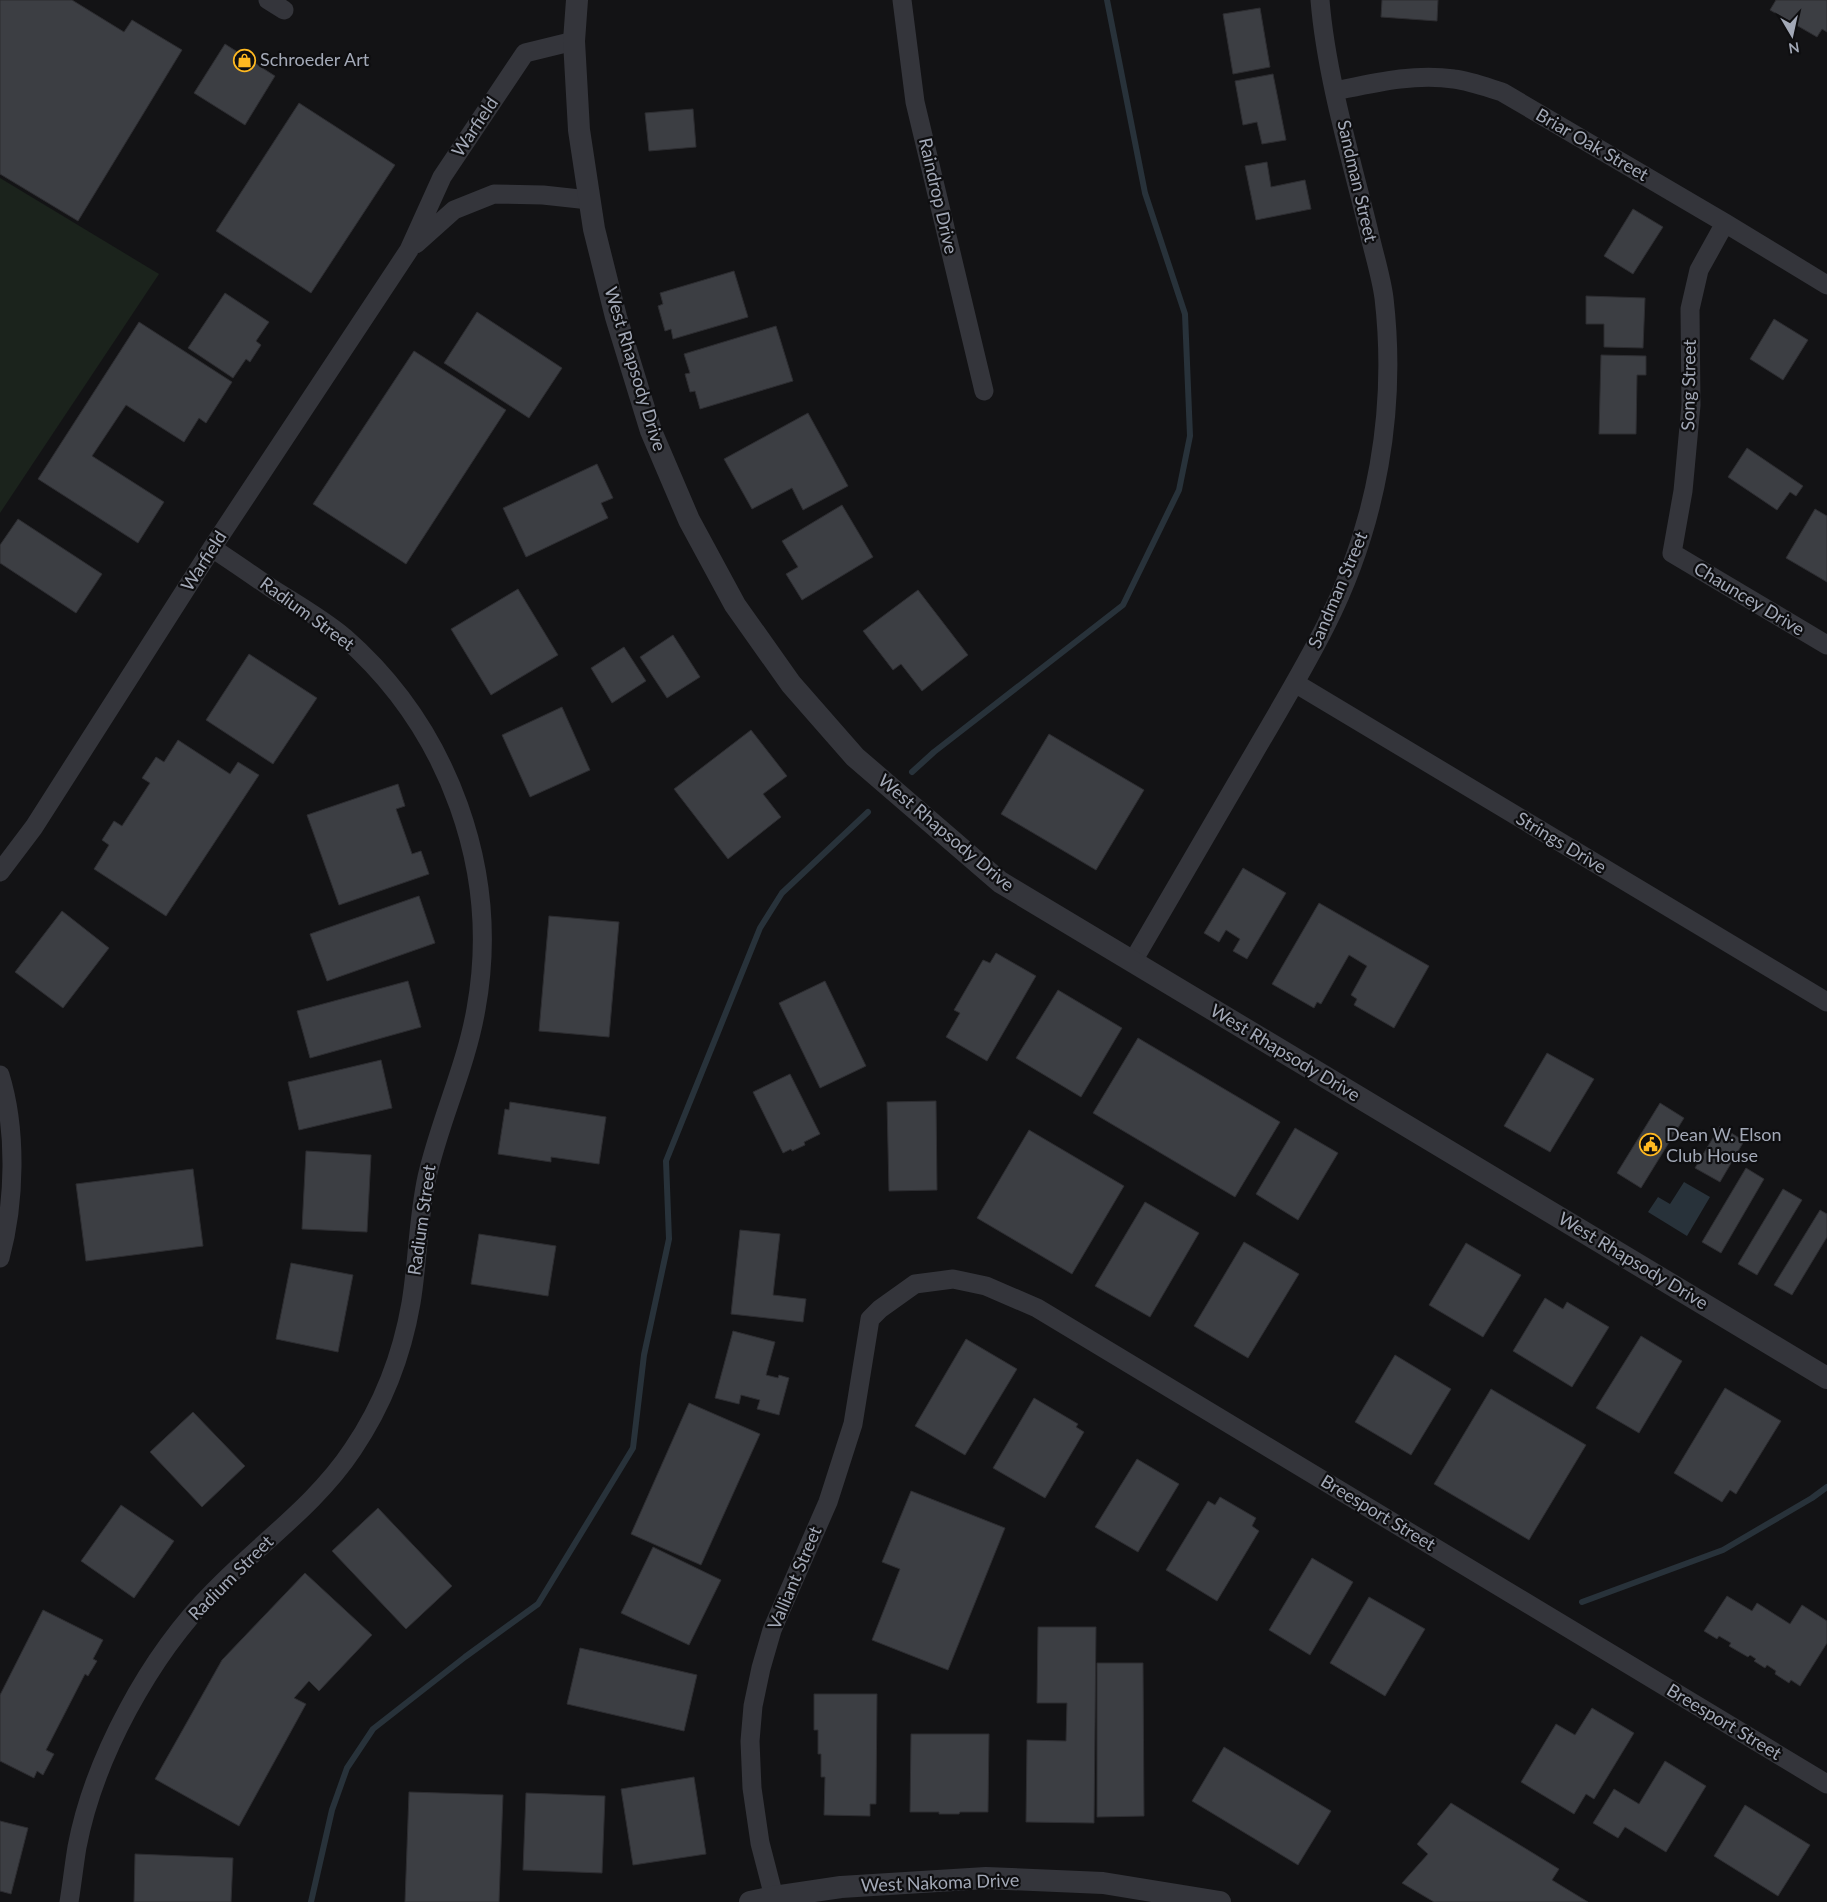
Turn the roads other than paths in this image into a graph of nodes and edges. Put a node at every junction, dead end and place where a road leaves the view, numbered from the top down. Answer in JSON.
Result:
{"nodes":[{"id":1,"x":268,"y":0,"type":"edge"},
{"id":2,"x":577,"y":0,"type":"edge"},
{"id":3,"x":902,"y":0,"type":"edge"},
{"id":4,"x":1320,"y":0,"type":"edge"},
{"id":5,"x":284,"y":10,"type":"dead end"},
{"id":6,"x":574,"y":41,"type":"junction"},
{"id":7,"x":1335,"y":91,"type":"junction"},
{"id":8,"x":589,"y":200,"type":"junction"},
{"id":9,"x":1725,"y":223,"type":"junction"},
{"id":10,"x":409,"y":250,"type":"junction"},
{"id":11,"x":1827,"y":286,"type":"edge"},
{"id":12,"x":984,"y":391,"type":"dead end"},
{"id":13,"x":212,"y":548,"type":"junction"},
{"id":14,"x":1672,"y":553,"type":"joint"},
{"id":15,"x":1827,"y":645,"type":"edge"},
{"id":16,"x":1295,"y":683,"type":"junction"},
{"id":17,"x":0,"y":872,"type":"edge"},
{"id":18,"x":1133,"y":961,"type":"junction"},
{"id":19,"x":1827,"y":1002,"type":"edge"},
{"id":20,"x":0,"y":1075,"type":"edge"},
{"id":21,"x":0,"y":1258,"type":"edge"},
{"id":22,"x":915,"y":1284,"type":"joint"},
{"id":23,"x":1827,"y":1378,"type":"edge"},
{"id":24,"x":1827,"y":1784,"type":"edge"},
{"id":25,"x":774,"y":1896,"type":"junction"},
{"id":26,"x":69,"y":1902,"type":"edge"},
{"id":27,"x":750,"y":1902,"type":"edge"},
{"id":28,"x":1220,"y":1902,"type":"edge"}],
"edges":[{"from":1,"to":5,"type":"street"},
{"from":2,"to":6,"type":"street","name":"West Rhapsody Drive"},
{"from":3,"to":12,"type":"street","name":"Raindrop Drive"},
{"from":4,"to":7,"type":"street","name":"Sandman Street"},
{"from":6,"to":8,"type":"street","name":"West Rhapsody Drive"},
{"from":6,"to":10,"type":"street","name":"Warfield"},
{"from":7,"to":9,"type":"street","name":"Briar Oak Street"},
{"from":7,"to":16,"type":"street","name":"Sandman Street"},
{"from":8,"to":10,"type":"street","name":"Warfield"},
{"from":8,"to":18,"type":"street","name":"West Rhapsody Drive"},
{"from":9,"to":11,"type":"street","name":"Briar Oak Street"},
{"from":9,"to":14,"type":"street","name":"Song Street"},
{"from":10,"to":13,"type":"street","name":"Warfield"},
{"from":13,"to":17,"type":"street","name":"Warfield"},
{"from":13,"to":26,"type":"street","name":"Radium Street"},
{"from":14,"to":15,"type":"street","name":"Chauncey Drive"},
{"from":16,"to":18,"type":"street","name":"Sandman Street"},
{"from":16,"to":19,"type":"street","name":"Strings Drive"},
{"from":18,"to":23,"type":"street","name":"West Rhapsody Drive"},
{"from":20,"to":21,"type":"street"},
{"from":22,"to":24,"type":"street","name":"Breesport Street"},
{"from":22,"to":25,"type":"street","name":"Valliant Street"},
{"from":25,"to":27,"type":"street","name":"West Nakoma Drive"},
{"from":25,"to":28,"type":"street","name":"West Nakoma Drive"}]}
